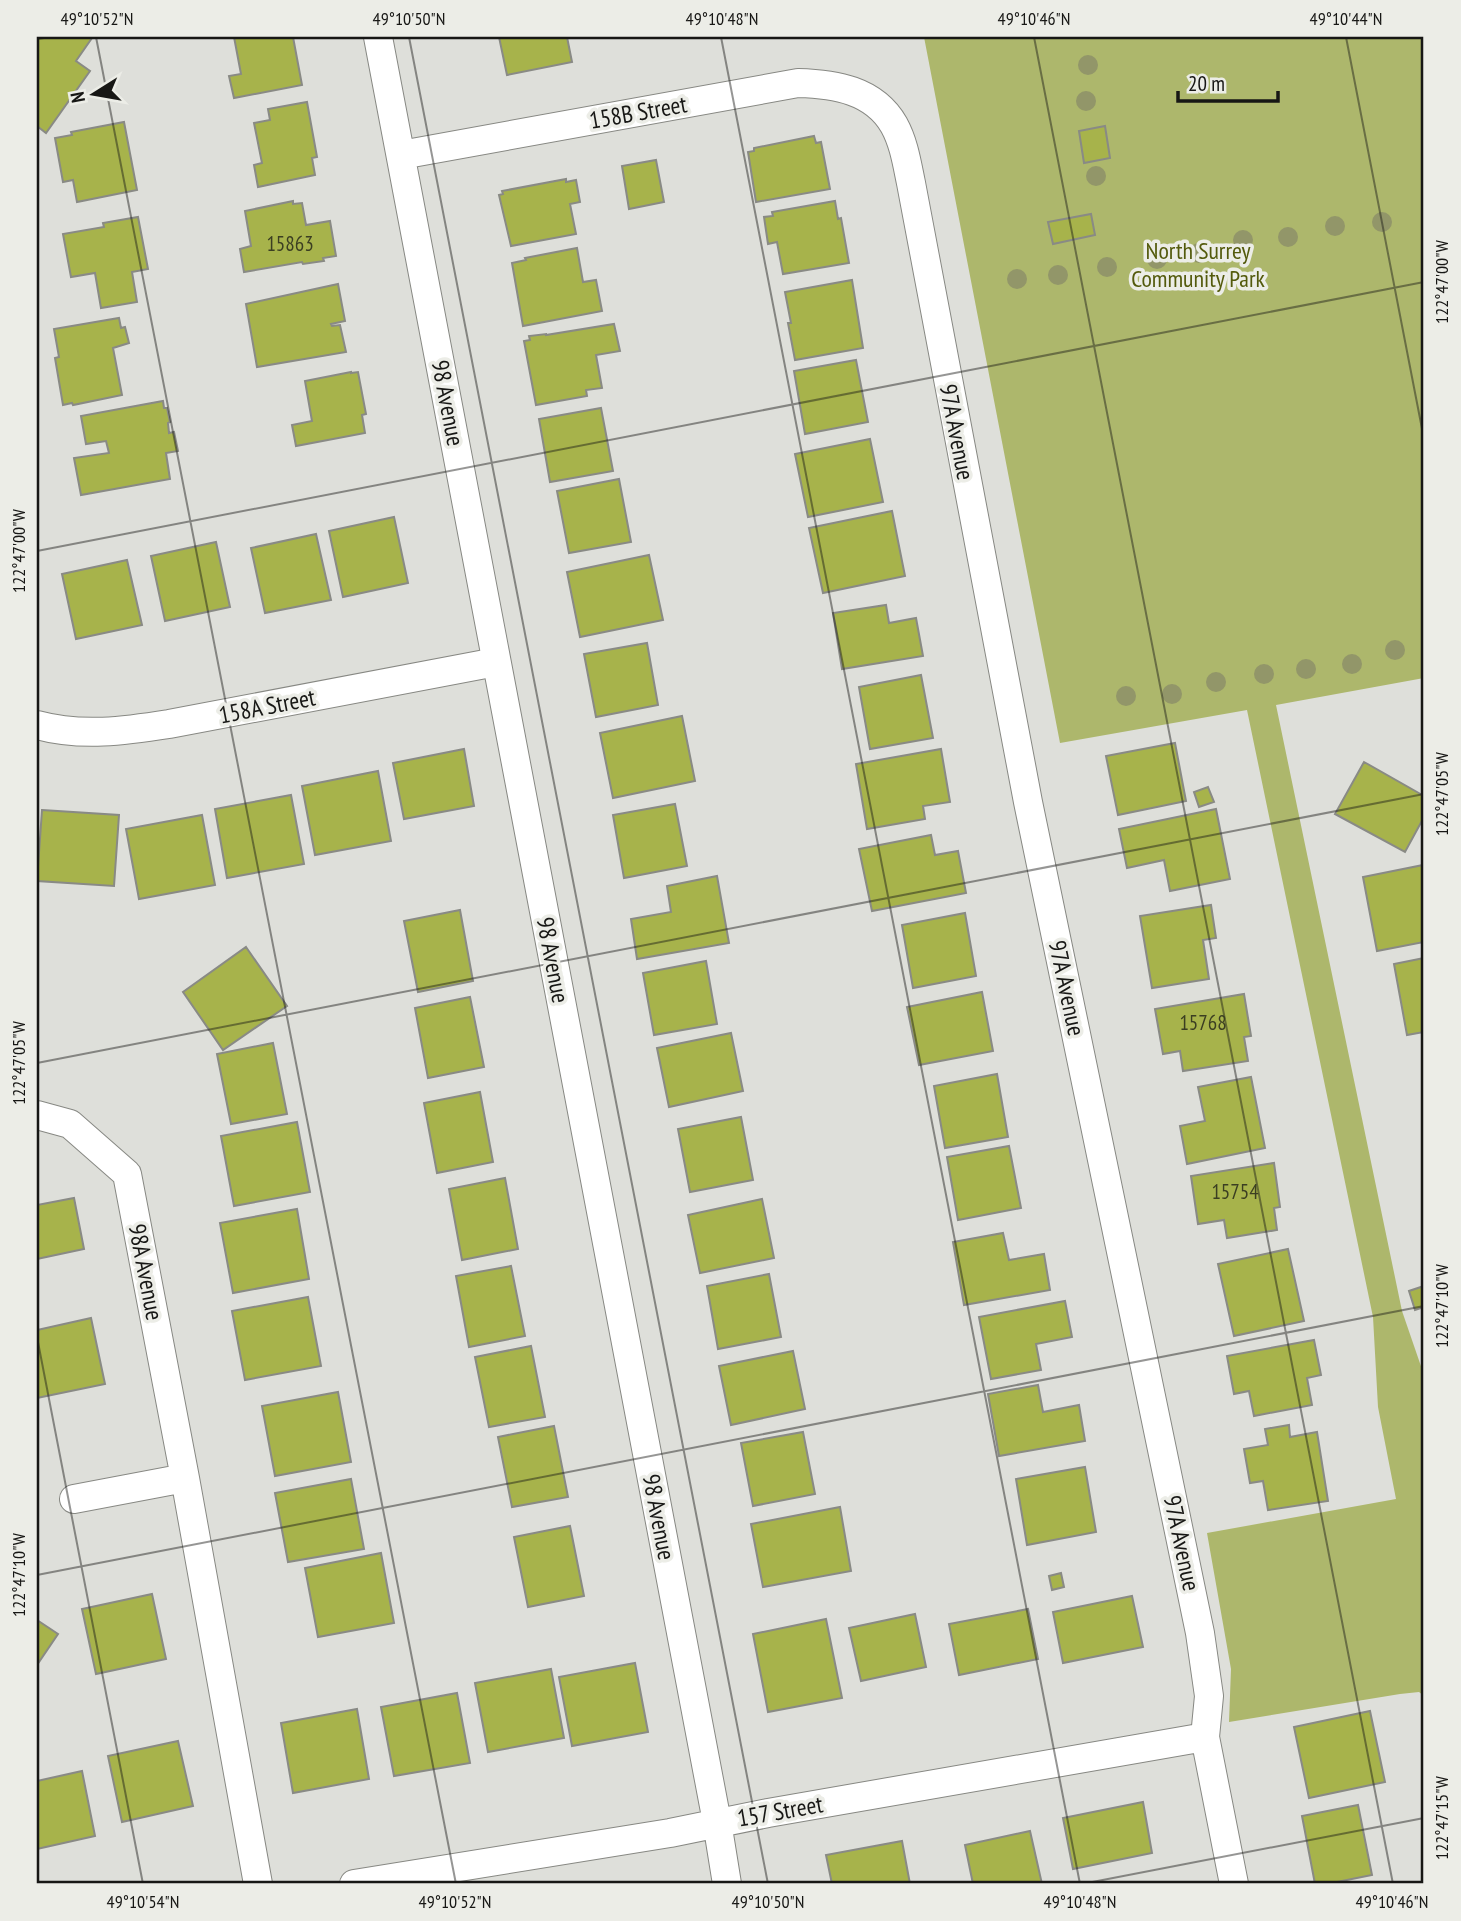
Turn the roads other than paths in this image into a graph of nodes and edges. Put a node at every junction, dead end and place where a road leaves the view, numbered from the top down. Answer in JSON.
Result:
{"nodes":[{"id":1,"x":378,"y":37,"type":"edge"},
{"id":2,"x":872,"y":101,"type":"joint"},
{"id":3,"x":401,"y":155,"type":"junction"},
{"id":4,"x":496,"y":662,"type":"junction"},
{"id":5,"x":37,"y":725,"type":"edge"},
{"id":6,"x":37,"y":1115,"type":"edge"},
{"id":7,"x":185,"y":1478,"type":"junction"},
{"id":8,"x":74,"y":1499,"type":"dead end"},
{"id":9,"x":1205,"y":1737,"type":"junction"},
{"id":10,"x":718,"y":1822,"type":"junction"},
{"id":11,"x":258,"y":1884,"type":"edge"},
{"id":12,"x":354,"y":1884,"type":"edge"},
{"id":13,"x":727,"y":1884,"type":"edge"},
{"id":14,"x":1234,"y":1884,"type":"edge"}],
"edges":[{"from":1,"to":3,"type":"street","name":"98 Avenue"},
{"from":2,"to":3,"type":"street","name":"158B Street"},
{"from":2,"to":9,"type":"street","name":"97A Avenue"},
{"from":3,"to":4,"type":"street","name":"98 Avenue"},
{"from":4,"to":5,"type":"street","name":"158A Street"},
{"from":4,"to":10,"type":"street","name":"98 Avenue"},
{"from":6,"to":7,"type":"street","name":"98A Avenue"},
{"from":7,"to":8,"type":"street"},
{"from":7,"to":11,"type":"street","name":"98A Avenue"},
{"from":9,"to":10,"type":"street","name":"157 Street"},
{"from":9,"to":14,"type":"street","name":"97A Avenue"},
{"from":10,"to":12,"type":"street","name":"157 Street"},
{"from":10,"to":13,"type":"street","name":"98 Avenue"}]}
